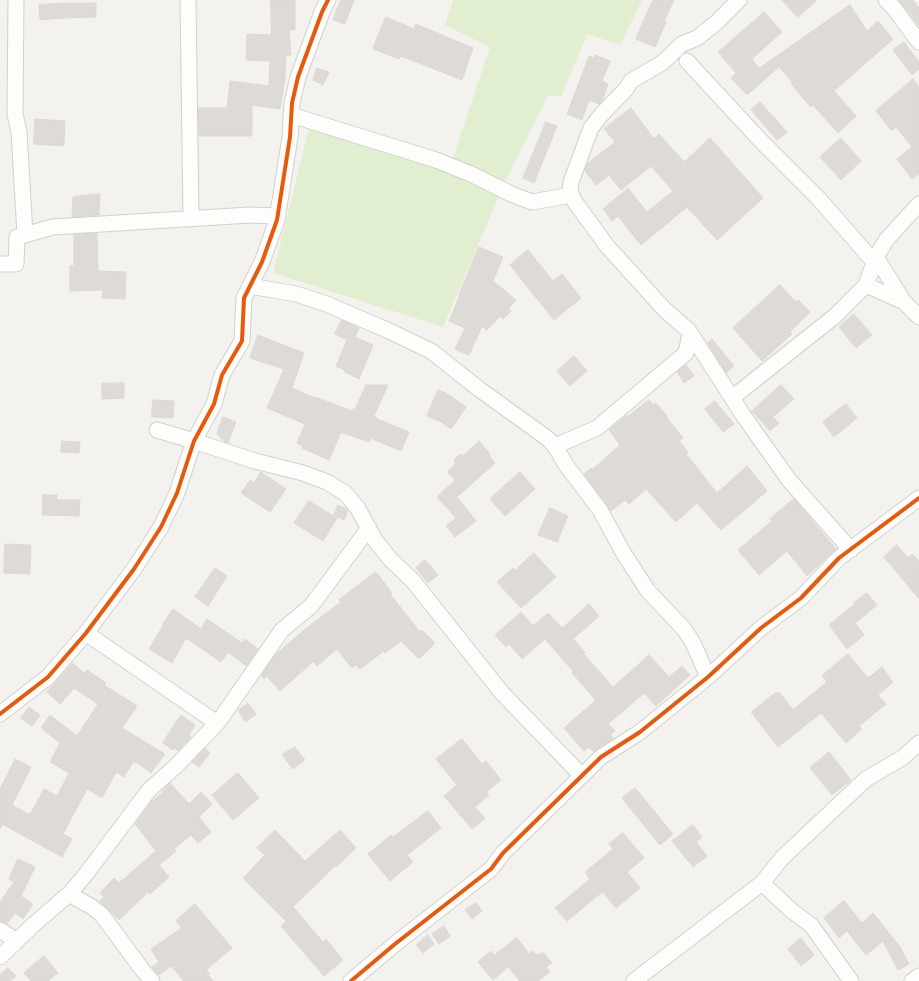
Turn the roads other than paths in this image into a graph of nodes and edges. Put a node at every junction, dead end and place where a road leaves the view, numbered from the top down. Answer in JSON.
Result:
{"nodes":[{"id":1,"x":16,"y":0,"type":"edge"},
{"id":2,"x":188,"y":0,"type":"edge"},
{"id":3,"x":328,"y":0,"type":"edge"},
{"id":4,"x":739,"y":0,"type":"edge"},
{"id":5,"x":886,"y":0,"type":"edge"},
{"id":6,"x":692,"y":40,"type":"junction"},
{"id":7,"x":919,"y":41,"type":"edge"},
{"id":8,"x":687,"y":61,"type":"junction"},
{"id":9,"x":662,"y":63,"type":"junction"},
{"id":10,"x":291,"y":115,"type":"junction"},
{"id":11,"x":572,"y":195,"type":"junction"},
{"id":12,"x":919,"y":204,"type":"edge"},
{"id":13,"x":278,"y":216,"type":"junction"},
{"id":14,"x":191,"y":219,"type":"junction"},
{"id":15,"x":25,"y":235,"type":"junction"},
{"id":16,"x":875,"y":259,"type":"junction"},
{"id":17,"x":0,"y":264,"type":"edge"},
{"id":18,"x":866,"y":285,"type":"junction"},
{"id":19,"x":250,"y":286,"type":"junction"},
{"id":20,"x":904,"y":302,"type":"junction"},
{"id":21,"x":919,"y":317,"type":"edge"},
{"id":22,"x":690,"y":334,"type":"junction"},
{"id":23,"x":686,"y":353,"type":"junction"},
{"id":24,"x":705,"y":357,"type":"junction"},
{"id":25,"x":732,"y":398,"type":"junction"},
{"id":26,"x":157,"y":430,"type":"dead end"},
{"id":27,"x":194,"y":441,"type":"junction"},
{"id":28,"x":555,"y":446,"type":"junction"},
{"id":29,"x":919,"y":498,"type":"edge"},
{"id":30,"x":369,"y":528,"type":"junction"},
{"id":31,"x":851,"y":550,"type":"junction"},
{"id":32,"x":86,"y":633,"type":"junction"},
{"id":33,"x":708,"y":677,"type":"junction"},
{"id":34,"x":0,"y":714,"type":"edge"},
{"id":35,"x":216,"y":723,"type":"junction"},
{"id":36,"x":919,"y":743,"type":"edge"},
{"id":37,"x":582,"y":776,"type":"junction"},
{"id":38,"x":762,"y":883,"type":"junction"},
{"id":39,"x":69,"y":894,"type":"junction"},
{"id":40,"x":0,"y":930,"type":"edge"},
{"id":41,"x":18,"y":941,"type":"junction"},
{"id":42,"x":0,"y":957,"type":"edge"},
{"id":43,"x":919,"y":976,"type":"edge"},
{"id":44,"x":152,"y":981,"type":"edge"},
{"id":45,"x":351,"y":981,"type":"edge"},
{"id":46,"x":634,"y":981,"type":"edge"},
{"id":47,"x":851,"y":981,"type":"edge"},
{"id":48,"x":912,"y":981,"type":"edge"}],
"edges":[{"from":1,"to":15,"type":"street"},
{"from":2,"to":14,"type":"street"},
{"from":3,"to":10,"type":"street"},
{"from":4,"to":6,"type":"street"},
{"from":5,"to":7,"type":"street"},
{"from":6,"to":8,"type":"street"},
{"from":6,"to":9,"type":"street"},
{"from":8,"to":9,"type":"street"},
{"from":8,"to":16,"type":"street"},
{"from":9,"to":11,"type":"street"},
{"from":10,"to":11,"type":"street"},
{"from":10,"to":13,"type":"street"},
{"from":11,"to":22,"type":"street"},
{"from":12,"to":16,"type":"street"},
{"from":13,"to":14,"type":"street"},
{"from":13,"to":19,"type":"street"},
{"from":14,"to":15,"type":"street"},
{"from":15,"to":17,"type":"street"},
{"from":16,"to":18,"type":"street"},
{"from":16,"to":20,"type":"street"},
{"from":18,"to":20,"type":"street"},
{"from":18,"to":25,"type":"street"},
{"from":19,"to":27,"type":"street"},
{"from":19,"to":28,"type":"street"},
{"from":20,"to":21,"type":"street"},
{"from":22,"to":23,"type":"street"},
{"from":22,"to":24,"type":"street"},
{"from":23,"to":24,"type":"street"},
{"from":23,"to":28,"type":"street"},
{"from":24,"to":25,"type":"street"},
{"from":25,"to":31,"type":"street"},
{"from":26,"to":27,"type":"street"},
{"from":27,"to":30,"type":"street"},
{"from":27,"to":32,"type":"street"},
{"from":28,"to":33,"type":"street"},
{"from":29,"to":31,"type":"street"},
{"from":30,"to":35,"type":"street"},
{"from":30,"to":37,"type":"street"},
{"from":31,"to":33,"type":"street"},
{"from":32,"to":34,"type":"street"},
{"from":32,"to":35,"type":"street"},
{"from":33,"to":37,"type":"street"},
{"from":35,"to":39,"type":"street"},
{"from":36,"to":38,"type":"street"},
{"from":37,"to":45,"type":"street"},
{"from":38,"to":46,"type":"street"},
{"from":38,"to":47,"type":"street"},
{"from":39,"to":41,"type":"street"},
{"from":39,"to":44,"type":"street"},
{"from":40,"to":41,"type":"street"},
{"from":41,"to":42,"type":"street"},
{"from":43,"to":48,"type":"street"}]}
